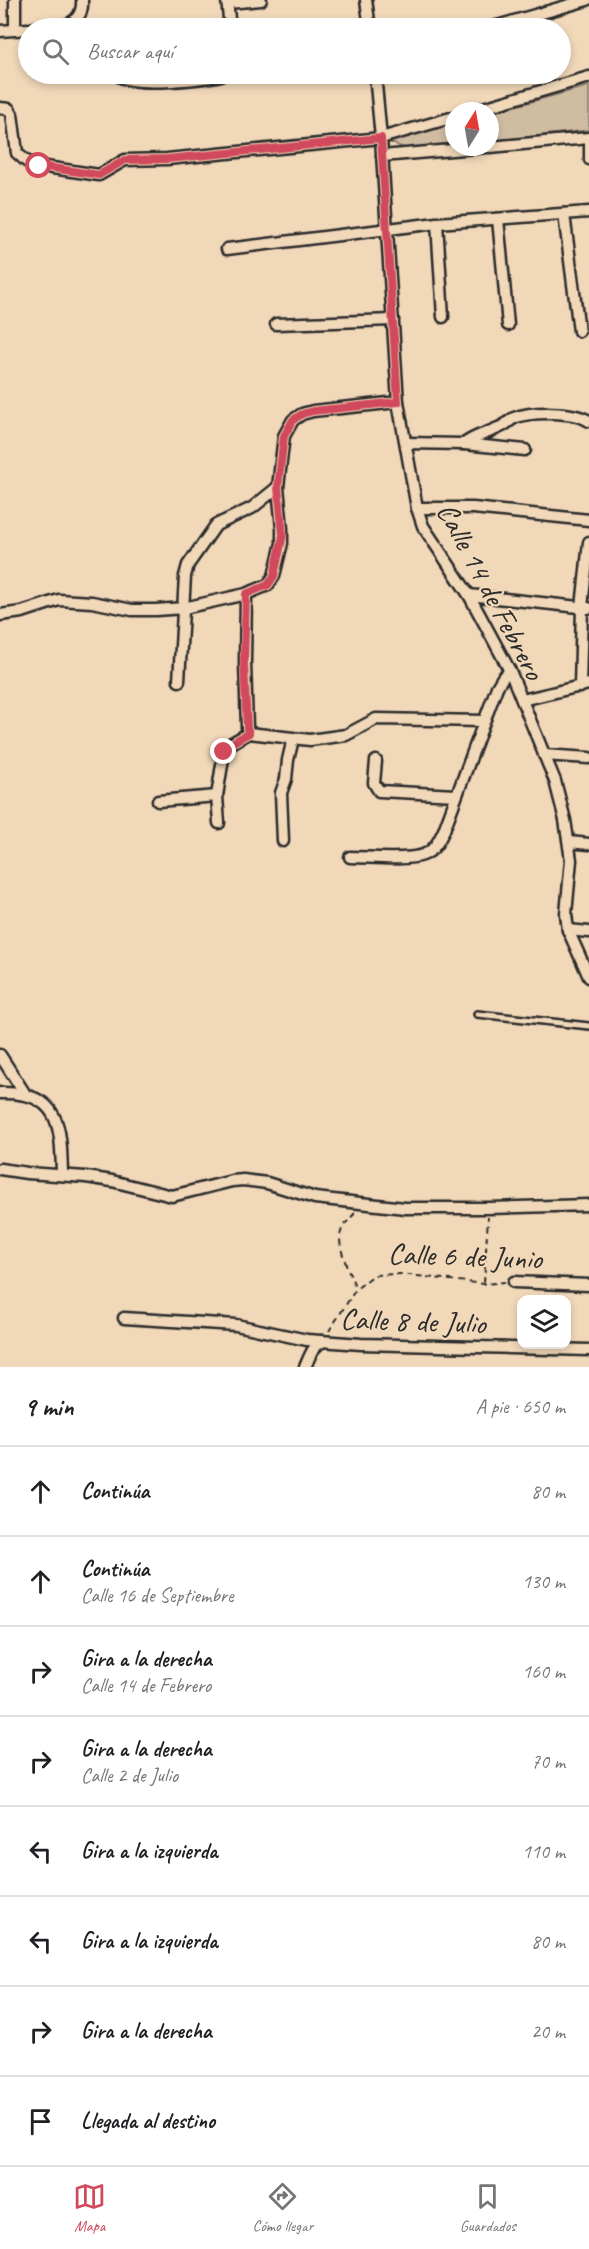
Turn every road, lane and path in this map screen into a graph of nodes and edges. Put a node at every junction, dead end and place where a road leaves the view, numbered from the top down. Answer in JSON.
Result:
{"nodes":[{"id":1,"x":15,"y":0,"type":"edge"},
{"id":2,"x":82,"y":0,"type":"edge"},
{"id":3,"x":261,"y":0,"type":"edge"},
{"id":4,"x":366,"y":0,"type":"edge"},
{"id":5,"x":587,"y":0,"type":"edge"},
{"id":6,"x":227,"y":1,"type":"edge"},
{"id":7,"x":77,"y":18,"type":"edge"},
{"id":8,"x":229,"y":18,"type":"edge"},
{"id":9,"x":369,"y":18,"type":"edge"},
{"id":10,"x":525,"y":18,"type":"edge"},
{"id":11,"x":15,"y":29,"type":"joint"},
{"id":12,"x":0,"y":31,"type":"edge"},
{"id":13,"x":589,"y":77,"type":"edge"},
{"id":14,"x":571,"y":82,"type":"edge"},
{"id":15,"x":376,"y":84,"type":"edge"},
{"id":16,"x":565,"y":84,"type":"edge"},
{"id":17,"x":499,"y":103,"type":"edge"},
{"id":18,"x":0,"y":108,"type":"edge"},
{"id":19,"x":445,"y":120,"type":"edge"},
{"id":20,"x":381,"y":138,"type":"junction"},
{"id":21,"x":589,"y":138,"type":"edge"},
{"id":22,"x":499,"y":146,"type":"edge"},
{"id":23,"x":445,"y":151,"type":"edge"},
{"id":24,"x":382,"y":156,"type":"junction"},
{"id":25,"x":589,"y":160,"type":"edge"},
{"id":26,"x":589,"y":212,"type":"edge"},
{"id":27,"x":564,"y":214,"type":"junction"},
{"id":28,"x":498,"y":219,"type":"junction"},
{"id":29,"x":437,"y":223,"type":"junction"},
{"id":30,"x":386,"y":229,"type":"junction"},
{"id":31,"x":227,"y":249,"type":"dead end"},
{"id":32,"x":443,"y":317,"type":"dead end"},
{"id":33,"x":393,"y":320,"type":"junction"},
{"id":34,"x":276,"y":324,"type":"dead end"},
{"id":35,"x":508,"y":325,"type":"dead end"},
{"id":36,"x":579,"y":330,"type":"dead end"},
{"id":37,"x":398,"y":402,"type":"junction"},
{"id":38,"x":589,"y":421,"type":"edge"},
{"id":39,"x":406,"y":443,"type":"junction"},
{"id":40,"x":464,"y":444,"type":"junction"},
{"id":41,"x":525,"y":450,"type":"dead end"},
{"id":42,"x":278,"y":487,"type":"junction"},
{"id":43,"x":417,"y":508,"type":"junction"},
{"id":44,"x":589,"y":520,"type":"edge"},
{"id":45,"x":589,"y":542,"type":"edge"},
{"id":46,"x":246,"y":594,"type":"junction"},
{"id":47,"x":469,"y":595,"type":"junction"},
{"id":48,"x":184,"y":608,"type":"junction"},
{"id":49,"x":586,"y":608,"type":"edge"},
{"id":50,"x":0,"y":615,"type":"edge"},
{"id":51,"x":510,"y":671,"type":"junction"},
{"id":52,"x":179,"y":681,"type":"dead end"},
{"id":53,"x":584,"y":686,"type":"edge"},
{"id":54,"x":522,"y":700,"type":"junction"},
{"id":55,"x":484,"y":721,"type":"junction"},
{"id":56,"x":249,"y":733,"type":"junction"},
{"id":57,"x":293,"y":740,"type":"junction"},
{"id":58,"x":544,"y":755,"type":"junction"},
{"id":59,"x":589,"y":758,"type":"edge"},
{"id":60,"x":376,"y":761,"type":"dead end"},
{"id":61,"x":456,"y":795,"type":"junction"},
{"id":62,"x":217,"y":796,"type":"junction"},
{"id":63,"x":158,"y":801,"type":"dead end"},
{"id":64,"x":219,"y":823,"type":"dead end"},
{"id":65,"x":283,"y":841,"type":"dead end"},
{"id":66,"x":569,"y":842,"type":"junction"},
{"id":67,"x":589,"y":844,"type":"edge"},
{"id":68,"x":350,"y":858,"type":"dead end"},
{"id":69,"x":568,"y":930,"type":"junction"},
{"id":70,"x":589,"y":932,"type":"edge"},
{"id":71,"x":589,"y":978,"type":"edge"},
{"id":72,"x":477,"y":1014,"type":"dead end"},
{"id":73,"x":589,"y":1026,"type":"edge"},
{"id":74,"x":0,"y":1055,"type":"edge"},
{"id":75,"x":0,"y":1093,"type":"edge"},
{"id":76,"x":25,"y":1094,"type":"junction"},
{"id":77,"x":0,"y":1169,"type":"edge"},
{"id":78,"x":62,"y":1174,"type":"junction"},
{"id":79,"x":363,"y":1204,"type":"junction"},
{"id":80,"x":589,"y":1205,"type":"edge"},
{"id":81,"x":488,"y":1208,"type":"junction"},
{"id":82,"x":513,"y":1282,"type":"joint"},
{"id":83,"x":484,"y":1284,"type":"junction"},
{"id":84,"x":589,"y":1284,"type":"edge"},
{"id":85,"x":356,"y":1289,"type":"junction"},
{"id":86,"x":124,"y":1318,"type":"dead end"},
{"id":87,"x":329,"y":1330,"type":"dead end"},
{"id":88,"x":323,"y":1341,"type":"junction"},
{"id":89,"x":589,"y":1350,"type":"edge"},
{"id":90,"x":305,"y":1367,"type":"edge"}],
"edges":[{"from":1,"to":11,"type":"street"},
{"from":2,"to":7,"type":"street"},
{"from":3,"to":6,"type":"street"},
{"from":4,"to":9,"type":"street"},
{"from":5,"to":10,"type":"street"},
{"from":6,"to":8,"type":"street"},
{"from":11,"to":12,"type":"street"},
{"from":13,"to":14,"type":"street"},
{"from":15,"to":20,"type":"street","name":"Calle 14 de Febrero"},
{"from":16,"to":17,"type":"street"},
{"from":18,"to":20,"type":"street"},
{"from":19,"to":20,"type":"street"},
{"from":20,"to":24,"type":"street","name":"Calle 14 de Febrero"},
{"from":21,"to":22,"type":"street"},
{"from":21,"to":25,"type":"street"},
{"from":23,"to":24,"type":"street"},
{"from":24,"to":30,"type":"street","name":"Calle 14 de Febrero"},
{"from":26,"to":27,"type":"street"},
{"from":27,"to":28,"type":"street"},
{"from":27,"to":36,"type":"street"},
{"from":28,"to":29,"type":"street"},
{"from":28,"to":35,"type":"street"},
{"from":29,"to":30,"type":"street"},
{"from":29,"to":32,"type":"street"},
{"from":30,"to":31,"type":"street"},
{"from":30,"to":33,"type":"street","name":"Calle 14 de Febrero"},
{"from":33,"to":34,"type":"street"},
{"from":33,"to":37,"type":"street","name":"Calle 14 de Febrero"},
{"from":37,"to":39,"type":"street","name":"Calle 14 de Febrero"},
{"from":37,"to":42,"type":"street"},
{"from":38,"to":40,"type":"street"},
{"from":39,"to":40,"type":"street"},
{"from":39,"to":43,"type":"street","name":"Calle 14 de Febrero"},
{"from":40,"to":41,"type":"street"},
{"from":42,"to":46,"type":"street"},
{"from":42,"to":48,"type":"street"},
{"from":43,"to":44,"type":"street"},
{"from":43,"to":47,"type":"street","name":"Calle 14 de Febrero"},
{"from":45,"to":49,"type":"street"},
{"from":46,"to":48,"type":"street"},
{"from":46,"to":56,"type":"street"},
{"from":47,"to":49,"type":"street"},
{"from":47,"to":51,"type":"street","name":"Calle 14 de Febrero"},
{"from":48,"to":50,"type":"street"},
{"from":48,"to":52,"type":"street"},
{"from":49,"to":53,"type":"street"},
{"from":51,"to":54,"type":"street","name":"Calle 14 de Febrero"},
{"from":51,"to":55,"type":"street"},
{"from":53,"to":54,"type":"street"},
{"from":54,"to":58,"type":"street","name":"Calle 14 de Febrero"},
{"from":55,"to":57,"type":"street"},
{"from":55,"to":61,"type":"street"},
{"from":56,"to":57,"type":"street"},
{"from":56,"to":62,"type":"street"},
{"from":57,"to":65,"type":"street"},
{"from":58,"to":59,"type":"street"},
{"from":58,"to":66,"type":"street","name":"Calle 14 de Febrero"},
{"from":60,"to":61,"type":"street"},
{"from":61,"to":68,"type":"street"},
{"from":62,"to":63,"type":"street"},
{"from":62,"to":64,"type":"street"},
{"from":66,"to":67,"type":"street"},
{"from":66,"to":69,"type":"street","name":"Calle 14 de Febrero"},
{"from":69,"to":70,"type":"street"},
{"from":69,"to":71,"type":"street","name":"Calle 14 de Febrero"},
{"from":72,"to":73,"type":"lane"},
{"from":74,"to":76,"type":"street"},
{"from":75,"to":76,"type":"street"},
{"from":76,"to":78,"type":"street"},
{"from":77,"to":78,"type":"street"},
{"from":78,"to":79,"type":"street"},
{"from":79,"to":81,"type":"street"},
{"from":79,"to":85,"type":"path"},
{"from":80,"to":81,"type":"street"},
{"from":81,"to":83,"type":"path"},
{"from":82,"to":83,"type":"path","name":"Calle 6 de Junio"},
{"from":82,"to":84,"type":"street","name":"Calle 6 de Junio"},
{"from":83,"to":85,"type":"path","name":"Calle 6 de Junio"},
{"from":85,"to":87,"type":"path","name":"Calle 6 de Junio"},
{"from":86,"to":88,"type":"street","name":"Calle 8 de Julio"},
{"from":88,"to":89,"type":"street","name":"Calle 8 de Julio"},
{"from":88,"to":90,"type":"street"}]}
